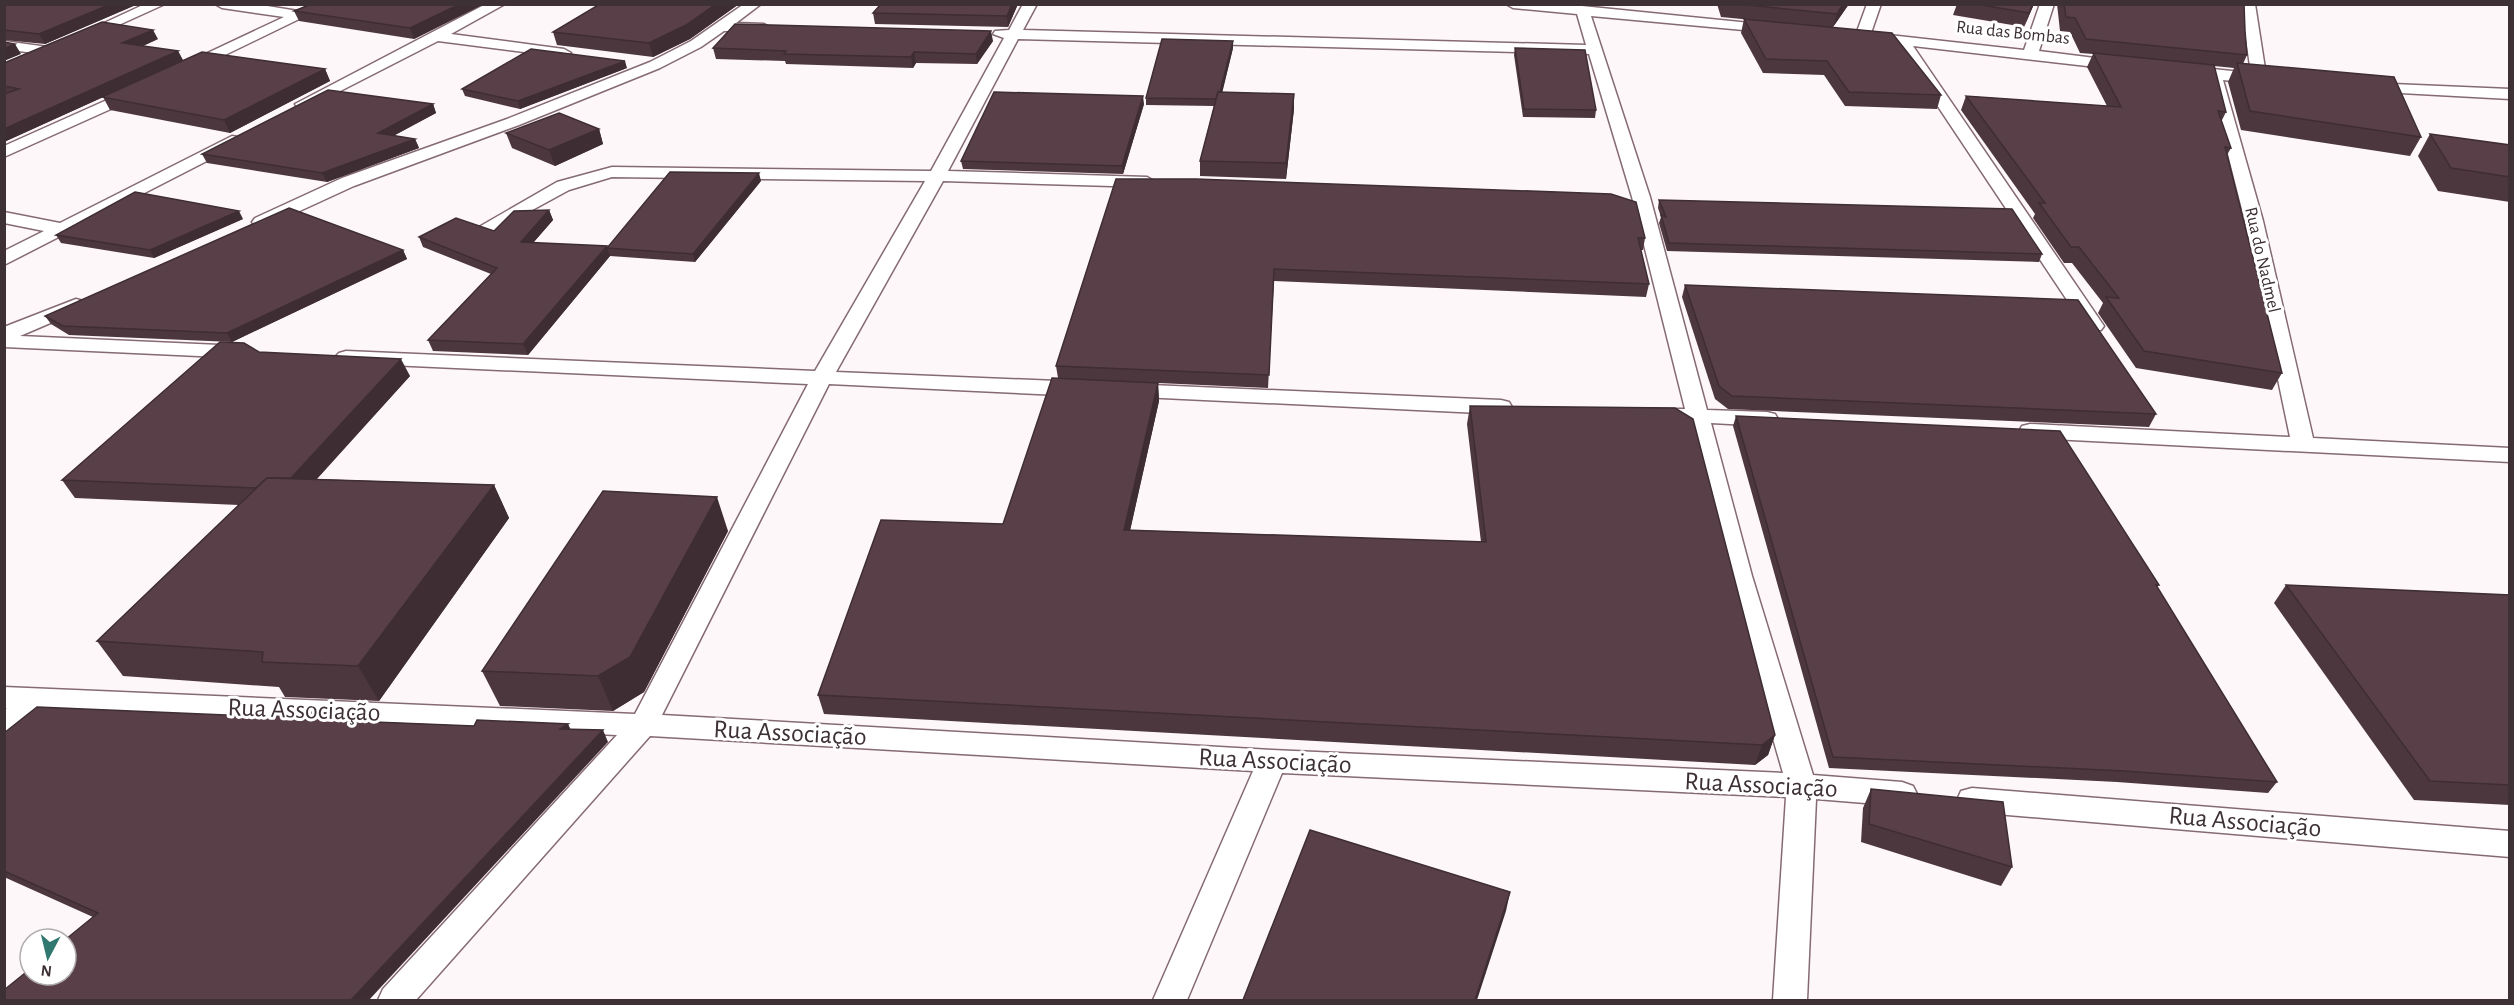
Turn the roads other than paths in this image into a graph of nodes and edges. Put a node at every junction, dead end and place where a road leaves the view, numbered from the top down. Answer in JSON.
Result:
{"nodes":[{"id":1,"x":158,"y":4,"type":"edge"},
{"id":2,"x":222,"y":4,"type":"edge"},
{"id":3,"x":323,"y":4,"type":"edge"},
{"id":4,"x":498,"y":4,"type":"edge"},
{"id":5,"x":754,"y":4,"type":"edge"},
{"id":6,"x":1030,"y":4,"type":"edge"},
{"id":7,"x":1513,"y":4,"type":"edge"},
{"id":8,"x":1667,"y":4,"type":"edge"},
{"id":9,"x":1874,"y":4,"type":"edge"},
{"id":10,"x":2047,"y":4,"type":"edge"},
{"id":11,"x":2248,"y":4,"type":"edge"},
{"id":12,"x":1583,"y":11,"type":"junction"},
{"id":13,"x":299,"y":15,"type":"junction"},
{"id":14,"x":1657,"y":19,"type":"junction"},
{"id":15,"x":721,"y":27,"type":"junction"},
{"id":16,"x":779,"y":29,"type":"edge"},
{"id":17,"x":1795,"y":31,"type":"edge"},
{"id":18,"x":1001,"y":34,"type":"junction"},
{"id":19,"x":435,"y":36,"type":"junction"},
{"id":20,"x":1902,"y":41,"type":"junction"},
{"id":21,"x":4,"y":45,"type":"edge"},
{"id":22,"x":58,"y":47,"type":"junction"},
{"id":23,"x":1597,"y":50,"type":"junction"},
{"id":24,"x":574,"y":55,"type":"edge"},
{"id":25,"x":2030,"y":55,"type":"junction"},
{"id":26,"x":620,"y":61,"type":"edge"},
{"id":27,"x":15,"y":64,"type":"edge"},
{"id":28,"x":655,"y":65,"type":"junction"},
{"id":29,"x":2136,"y":66,"type":"edge"},
{"id":30,"x":2170,"y":70,"type":"edge"},
{"id":31,"x":2216,"y":74,"type":"junction"},
{"id":32,"x":172,"y":75,"type":"edge"},
{"id":33,"x":2259,"y":79,"type":"junction"},
{"id":34,"x":2282,"y":81,"type":"edge"},
{"id":35,"x":151,"y":85,"type":"edge"},
{"id":36,"x":2351,"y":87,"type":"edge"},
{"id":37,"x":2510,"y":94,"type":"edge"},
{"id":38,"x":289,"y":111,"type":"edge"},
{"id":39,"x":248,"y":133,"type":"edge"},
{"id":40,"x":4,"y":152,"type":"edge"},
{"id":41,"x":937,"y":176,"type":"junction"},
{"id":42,"x":1164,"y":183,"type":"edge"},
{"id":43,"x":1617,"y":196,"type":"edge"},
{"id":44,"x":1641,"y":197,"type":"junction"},
{"id":45,"x":4,"y":218,"type":"edge"},
{"id":46,"x":488,"y":227,"type":"edge"},
{"id":47,"x":63,"y":229,"type":"junction"},
{"id":48,"x":246,"y":229,"type":"edge"},
{"id":49,"x":4,"y":260,"type":"edge"},
{"id":50,"x":90,"y":298,"type":"edge"},
{"id":51,"x":4,"y":335,"type":"edge"},
{"id":52,"x":2102,"y":338,"type":"edge"},
{"id":53,"x":4,"y":341,"type":"edge"},
{"id":54,"x":260,"y":353,"type":"edge"},
{"id":55,"x":320,"y":356,"type":"edge"},
{"id":56,"x":822,"y":377,"type":"junction"},
{"id":57,"x":1521,"y":408,"type":"edge"},
{"id":58,"x":1639,"y":414,"type":"edge"},
{"id":59,"x":1698,"y":416,"type":"junction"},
{"id":60,"x":2156,"y":417,"type":"edge"},
{"id":61,"x":1792,"y":420,"type":"edge"},
{"id":62,"x":2004,"y":430,"type":"edge"},
{"id":63,"x":2169,"y":437,"type":"junction"},
{"id":64,"x":2303,"y":446,"type":"junction"},
{"id":65,"x":2510,"y":454,"type":"edge"},
{"id":66,"x":4,"y":697,"type":"edge"},
{"id":67,"x":39,"y":699,"type":"junction"},
{"id":68,"x":4,"y":725,"type":"edge"},
{"id":69,"x":643,"y":725,"type":"junction"},
{"id":70,"x":1272,"y":761,"type":"junction"},
{"id":71,"x":1802,"y":786,"type":"junction"},
{"id":72,"x":2510,"y":844,"type":"edge"},
{"id":73,"x":395,"y":1000,"type":"edge"},
{"id":74,"x":1170,"y":1000,"type":"edge"},
{"id":75,"x":1790,"y":1000,"type":"edge"}],
"edges":[{"from":1,"to":22,"type":"street"},
{"from":2,"to":13,"type":"street"},
{"from":3,"to":13,"type":"street"},
{"from":4,"to":19,"type":"street"},
{"from":5,"to":15,"type":"street"},
{"from":6,"to":18,"type":"street"},
{"from":7,"to":12,"type":"street"},
{"from":8,"to":14,"type":"street"},
{"from":9,"to":20,"type":"street","name":"Rua das Bombas"},
{"from":10,"to":25,"type":"street"},
{"from":11,"to":33,"type":"street"},
{"from":12,"to":14,"type":"street"},
{"from":12,"to":23,"type":"street"},
{"from":13,"to":32,"type":"street"},
{"from":14,"to":17,"type":"street"},
{"from":15,"to":16,"type":"street"},
{"from":15,"to":28,"type":"street"},
{"from":18,"to":23,"type":"street"},
{"from":18,"to":41,"type":"street"},
{"from":19,"to":24,"type":"street"},
{"from":19,"to":38,"type":"street"},
{"from":20,"to":25,"type":"street","name":"Rua das Bombas"},
{"from":20,"to":52,"type":"street"},
{"from":21,"to":22,"type":"street"},
{"from":22,"to":27,"type":"street"},
{"from":23,"to":44,"type":"street"},
{"from":25,"to":29,"type":"street","name":"Rua das Bombas"},
{"from":26,"to":28,"type":"street"},
{"from":28,"to":48,"type":"street"},
{"from":30,"to":31,"type":"street"},
{"from":31,"to":33,"type":"street"},
{"from":31,"to":64,"type":"street","name":"Rua do Nadmel"},
{"from":33,"to":34,"type":"street"},
{"from":35,"to":40,"type":"street"},
{"from":36,"to":37,"type":"street"},
{"from":39,"to":47,"type":"street"},
{"from":41,"to":42,"type":"street"},
{"from":41,"to":46,"type":"street"},
{"from":41,"to":56,"type":"street"},
{"from":43,"to":44,"type":"street"},
{"from":44,"to":59,"type":"street"},
{"from":45,"to":47,"type":"street"},
{"from":47,"to":49,"type":"street"},
{"from":50,"to":51,"type":"street"},
{"from":53,"to":54,"type":"street"},
{"from":55,"to":56,"type":"street"},
{"from":56,"to":57,"type":"street"},
{"from":56,"to":69,"type":"street"},
{"from":58,"to":59,"type":"street"},
{"from":59,"to":61,"type":"street"},
{"from":59,"to":71,"type":"street"},
{"from":60,"to":63,"type":"street"},
{"from":62,"to":63,"type":"street"},
{"from":63,"to":64,"type":"street"},
{"from":64,"to":65,"type":"street"},
{"from":66,"to":67,"type":"street","name":"Rua Associação"},
{"from":67,"to":68,"type":"street"},
{"from":67,"to":69,"type":"street","name":"Rua Associação"},
{"from":69,"to":70,"type":"street","name":"Rua Associação"},
{"from":69,"to":73,"type":"street"},
{"from":70,"to":71,"type":"street","name":"Rua Associação"},
{"from":70,"to":74,"type":"street"},
{"from":71,"to":72,"type":"street","name":"Rua Associação"},
{"from":71,"to":75,"type":"street"}]}
